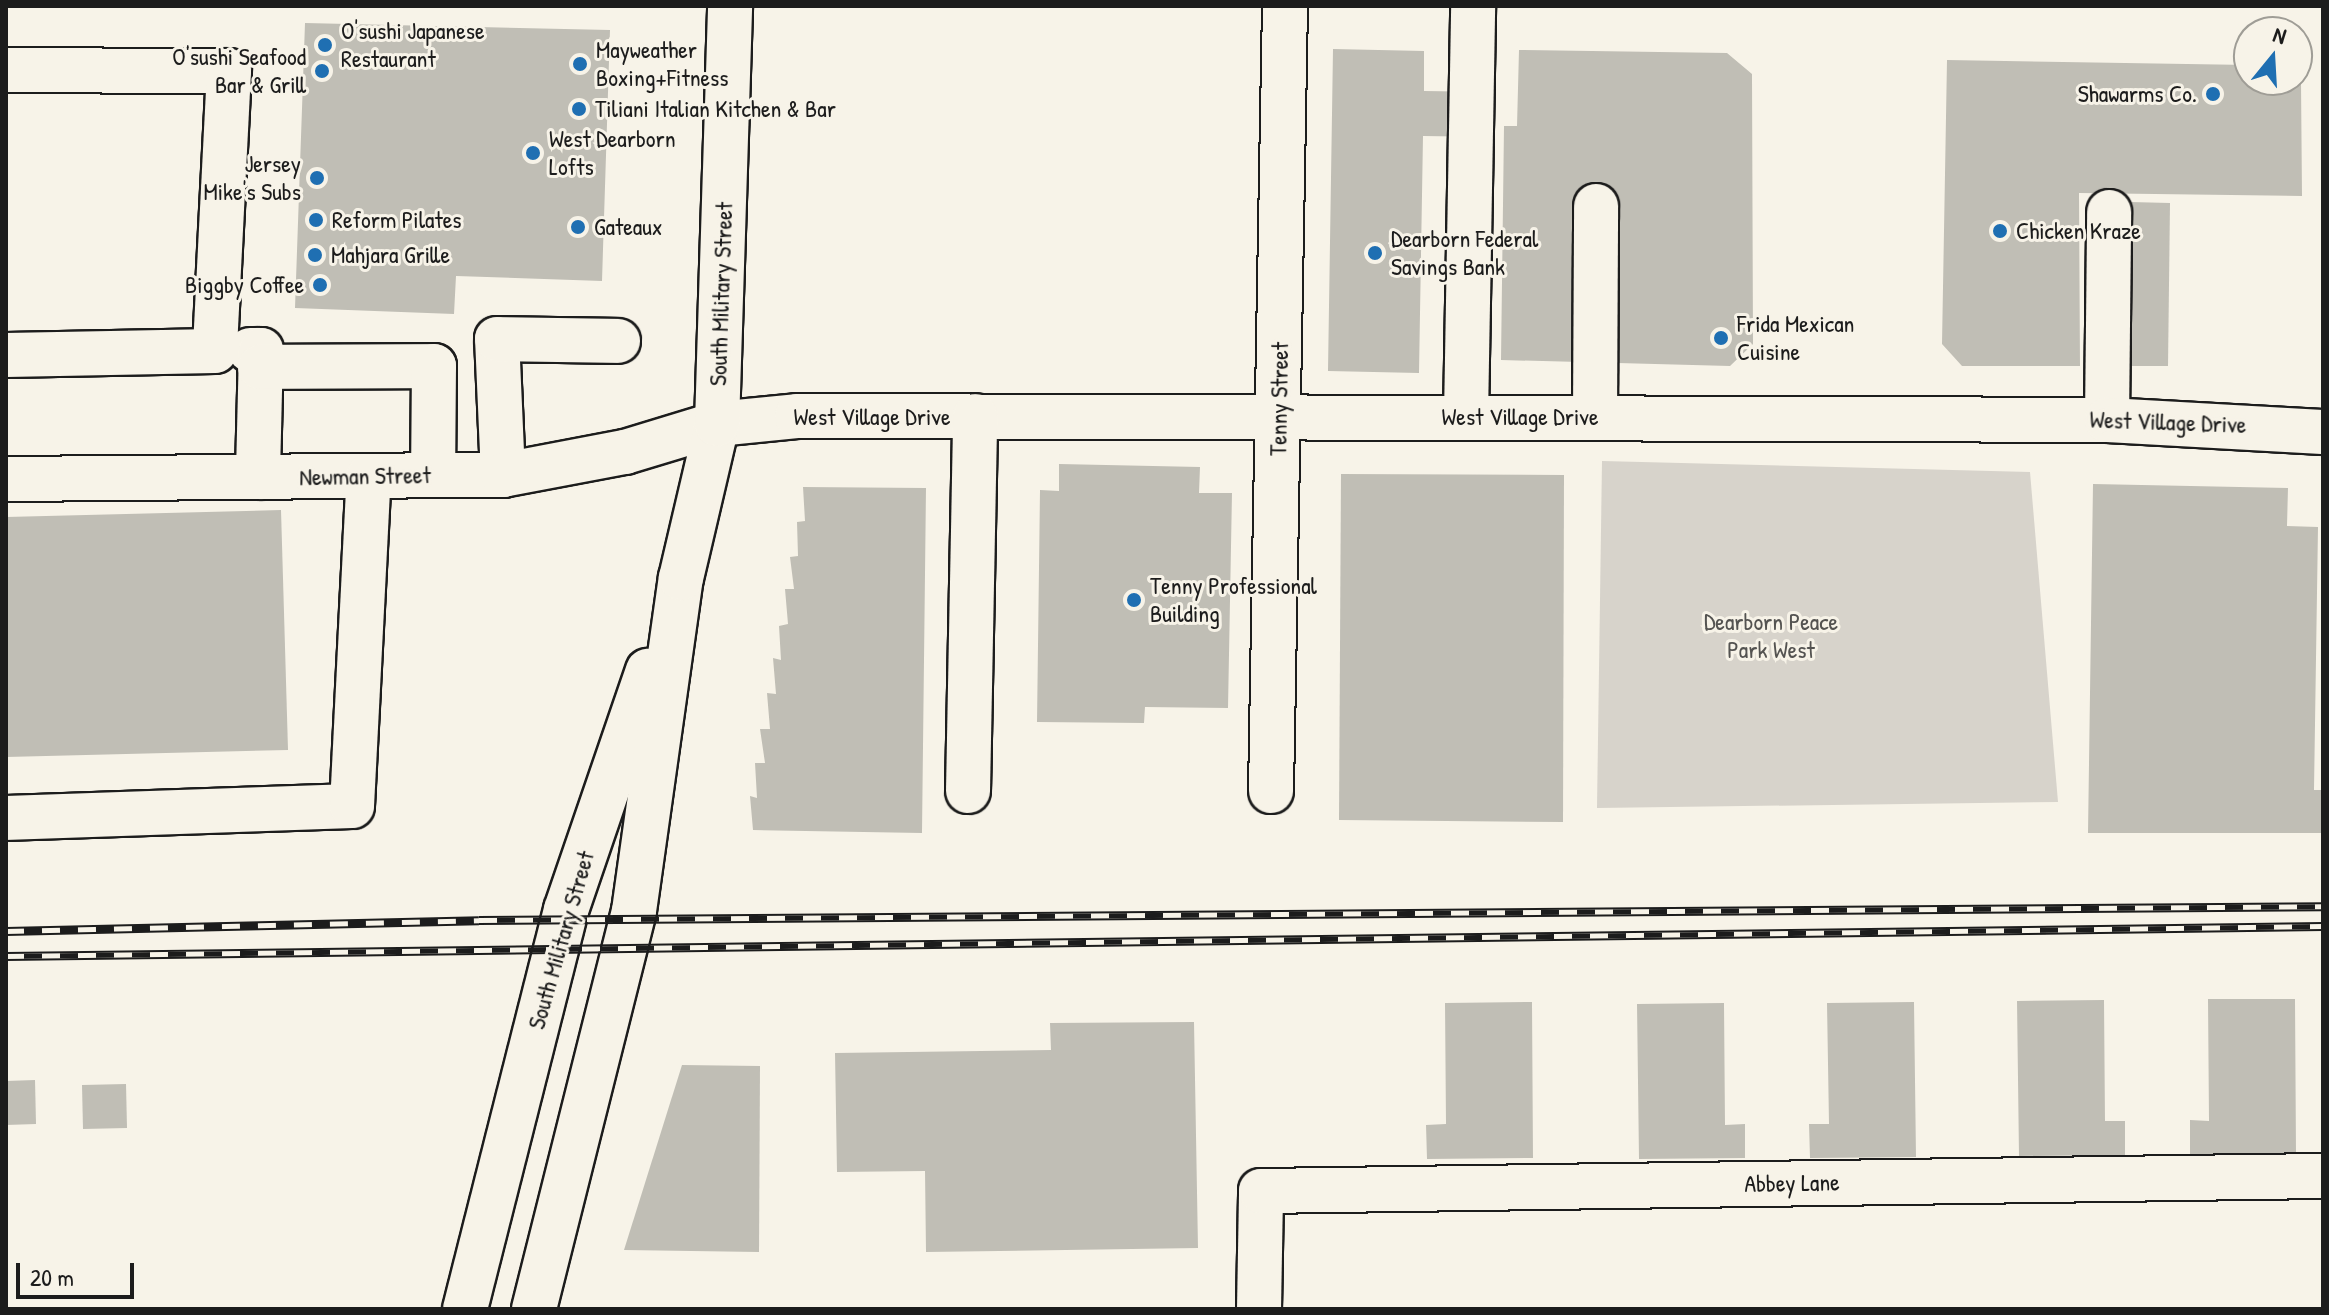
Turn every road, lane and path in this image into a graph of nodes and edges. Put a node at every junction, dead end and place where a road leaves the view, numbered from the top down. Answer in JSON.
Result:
{"nodes":[{"id":1,"x":730,"y":6,"type":"edge"},
{"id":2,"x":1285,"y":6,"type":"edge"},
{"id":3,"x":1473,"y":6,"type":"edge"},
{"id":4,"x":6,"y":70,"type":"edge"},
{"id":5,"x":1596,"y":206,"type":"dead end"},
{"id":6,"x":2109,"y":212,"type":"dead end"},
{"id":7,"x":618,"y":341,"type":"dead end"},
{"id":8,"x":215,"y":351,"type":"junction"},
{"id":9,"x":6,"y":355,"type":"edge"},
{"id":10,"x":260,"y":367,"type":"junction"},
{"id":11,"x":975,"y":416,"type":"junction"},
{"id":12,"x":1278,"y":417,"type":"junction"},
{"id":13,"x":1466,"y":417,"type":"junction"},
{"id":14,"x":1595,"y":417,"type":"junction"},
{"id":15,"x":2107,"y":420,"type":"junction"},
{"id":16,"x":717,"y":424,"type":"junction"},
{"id":17,"x":2323,"y":432,"type":"edge"},
{"id":18,"x":433,"y":475,"type":"junction"},
{"id":19,"x":503,"y":475,"type":"junction"},
{"id":20,"x":369,"y":476,"type":"junction"},
{"id":21,"x":258,"y":477,"type":"junction"},
{"id":22,"x":6,"y":479,"type":"edge"},
{"id":23,"x":681,"y":578,"type":"junction"},
{"id":24,"x":968,"y":791,"type":"dead end"},
{"id":25,"x":1271,"y":791,"type":"dead end"},
{"id":26,"x":6,"y":818,"type":"edge"},
{"id":27,"x":2323,"y":1176,"type":"edge"},
{"id":28,"x":465,"y":1309,"type":"edge"},
{"id":29,"x":534,"y":1309,"type":"edge"},
{"id":30,"x":1259,"y":1309,"type":"edge"}],
"edges":[{"from":1,"to":16,"type":"street","name":"South Military Street"},
{"from":2,"to":12,"type":"street","name":"Tenny Street"},
{"from":3,"to":13,"type":"street"},
{"from":4,"to":8,"type":"street"},
{"from":5,"to":14,"type":"street"},
{"from":6,"to":15,"type":"street"},
{"from":7,"to":19,"type":"street"},
{"from":8,"to":9,"type":"street"},
{"from":8,"to":10,"type":"street"},
{"from":10,"to":18,"type":"street"},
{"from":10,"to":21,"type":"street"},
{"from":11,"to":12,"type":"street","name":"West Village Drive"},
{"from":11,"to":16,"type":"street","name":"West Village Drive"},
{"from":11,"to":24,"type":"street"},
{"from":12,"to":13,"type":"street","name":"West Village Drive"},
{"from":12,"to":25,"type":"street","name":"Tenny Street"},
{"from":13,"to":14,"type":"street","name":"West Village Drive"},
{"from":14,"to":15,"type":"street","name":"West Village Drive"},
{"from":15,"to":17,"type":"street","name":"West Village Drive"},
{"from":16,"to":19,"type":"street","name":"Newman Street"},
{"from":16,"to":23,"type":"street","name":"South Military Street"},
{"from":18,"to":19,"type":"street","name":"Newman Street"},
{"from":18,"to":20,"type":"street","name":"Newman Street"},
{"from":20,"to":21,"type":"street","name":"Newman Street"},
{"from":20,"to":26,"type":"street"},
{"from":21,"to":22,"type":"street","name":"Newman Street"},
{"from":23,"to":28,"type":"street","name":"South Military Street"},
{"from":23,"to":29,"type":"street","name":"South Military Street"},
{"from":27,"to":30,"type":"street","name":"Abbey Lane"}]}
